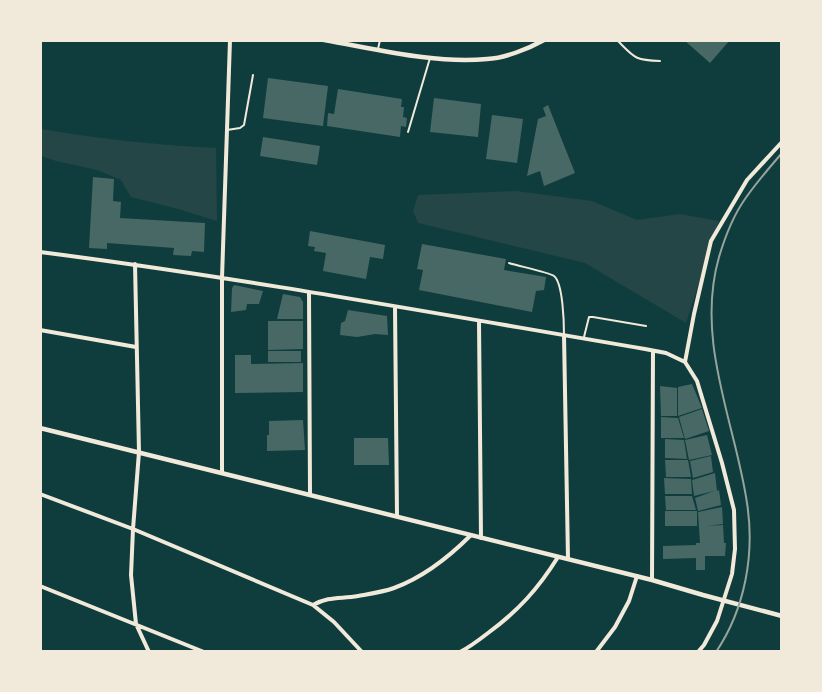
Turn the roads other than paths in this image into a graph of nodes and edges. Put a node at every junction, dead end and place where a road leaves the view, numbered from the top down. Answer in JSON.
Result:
{"nodes":[{"id":1,"x":230,"y":40,"type":"edge"},
{"id":2,"x":324,"y":40,"type":"edge"},
{"id":3,"x":381,"y":40,"type":"edge"},
{"id":4,"x":544,"y":40,"type":"edge"},
{"id":5,"x":617,"y":40,"type":"edge"},
{"id":6,"x":378,"y":49,"type":"junction"},
{"id":7,"x":430,"y":58,"type":"junction"},
{"id":8,"x":660,"y":61,"type":"dead end"},
{"id":9,"x":253,"y":75,"type":"dead end"},
{"id":10,"x":227,"y":130,"type":"junction"},
{"id":11,"x":408,"y":132,"type":"dead end"},
{"id":12,"x":782,"y":142,"type":"edge"},
{"id":13,"x":40,"y":252,"type":"edge"},
{"id":14,"x":509,"y":263,"type":"dead end"},
{"id":15,"x":135,"y":264,"type":"junction"},
{"id":16,"x":222,"y":278,"type":"junction"},
{"id":17,"x":309,"y":292,"type":"junction"},
{"id":18,"x":395,"y":307,"type":"junction"},
{"id":19,"x":479,"y":321,"type":"junction"},
{"id":20,"x":646,"y":326,"type":"dead end"},
{"id":21,"x":40,"y":330,"type":"edge"},
{"id":22,"x":564,"y":336,"type":"junction"},
{"id":23,"x":583,"y":339,"type":"junction"},
{"id":24,"x":136,"y":347,"type":"junction"},
{"id":25,"x":653,"y":351,"type":"junction"},
{"id":26,"x":685,"y":362,"type":"junction"},
{"id":27,"x":40,"y":428,"type":"edge"},
{"id":28,"x":139,"y":452,"type":"junction"},
{"id":29,"x":222,"y":473,"type":"junction"},
{"id":30,"x":40,"y":494,"type":"edge"},
{"id":31,"x":310,"y":494,"type":"junction"},
{"id":32,"x":397,"y":516,"type":"junction"},
{"id":33,"x":133,"y":529,"type":"junction"},
{"id":34,"x":471,"y":535,"type":"junction"},
{"id":35,"x":481,"y":538,"type":"junction"},
{"id":36,"x":558,"y":556,"type":"junction"},
{"id":37,"x":568,"y":559,"type":"junction"},
{"id":38,"x":637,"y":576,"type":"junction"},
{"id":39,"x":652,"y":580,"type":"junction"},
{"id":40,"x":40,"y":586,"type":"edge"},
{"id":41,"x":313,"y":605,"type":"junction"},
{"id":42,"x":782,"y":616,"type":"edge"},
{"id":43,"x":136,"y":624,"type":"junction"},
{"id":44,"x":149,"y":651,"type":"edge"},
{"id":45,"x":204,"y":651,"type":"edge"},
{"id":46,"x":362,"y":651,"type":"edge"},
{"id":47,"x":460,"y":651,"type":"edge"},
{"id":48,"x":596,"y":651,"type":"edge"},
{"id":49,"x":698,"y":651,"type":"edge"}],
"edges":[{"from":1,"to":10,"type":"street"},
{"from":2,"to":6,"type":"street"},
{"from":3,"to":6,"type":"lane"},
{"from":4,"to":7,"type":"street"},
{"from":5,"to":8,"type":"lane"},
{"from":6,"to":7,"type":"street"},
{"from":7,"to":11,"type":"lane"},
{"from":9,"to":10,"type":"lane"},
{"from":10,"to":16,"type":"street"},
{"from":12,"to":26,"type":"street"},
{"from":13,"to":15,"type":"street"},
{"from":14,"to":22,"type":"lane"},
{"from":15,"to":16,"type":"street"},
{"from":15,"to":24,"type":"street"},
{"from":16,"to":17,"type":"street"},
{"from":16,"to":29,"type":"street"},
{"from":17,"to":18,"type":"street"},
{"from":17,"to":31,"type":"street"},
{"from":18,"to":19,"type":"street"},
{"from":18,"to":32,"type":"street"},
{"from":19,"to":22,"type":"street"},
{"from":19,"to":35,"type":"street"},
{"from":20,"to":23,"type":"lane"},
{"from":21,"to":24,"type":"street"},
{"from":22,"to":23,"type":"street"},
{"from":22,"to":37,"type":"street"},
{"from":23,"to":25,"type":"street"},
{"from":24,"to":28,"type":"street"},
{"from":25,"to":26,"type":"street"},
{"from":25,"to":39,"type":"street"},
{"from":26,"to":49,"type":"street"},
{"from":27,"to":28,"type":"street"},
{"from":28,"to":29,"type":"street"},
{"from":28,"to":33,"type":"street"},
{"from":29,"to":31,"type":"street"},
{"from":30,"to":33,"type":"street"},
{"from":31,"to":32,"type":"street"},
{"from":32,"to":34,"type":"street"},
{"from":33,"to":41,"type":"street"},
{"from":33,"to":43,"type":"street"},
{"from":34,"to":35,"type":"street"},
{"from":34,"to":41,"type":"street"},
{"from":35,"to":36,"type":"street"},
{"from":36,"to":37,"type":"street"},
{"from":36,"to":47,"type":"street"},
{"from":37,"to":38,"type":"street"},
{"from":38,"to":39,"type":"street"},
{"from":38,"to":48,"type":"street"},
{"from":39,"to":42,"type":"street"},
{"from":40,"to":43,"type":"street"},
{"from":41,"to":46,"type":"street"},
{"from":43,"to":44,"type":"street"},
{"from":43,"to":45,"type":"street"}]}
